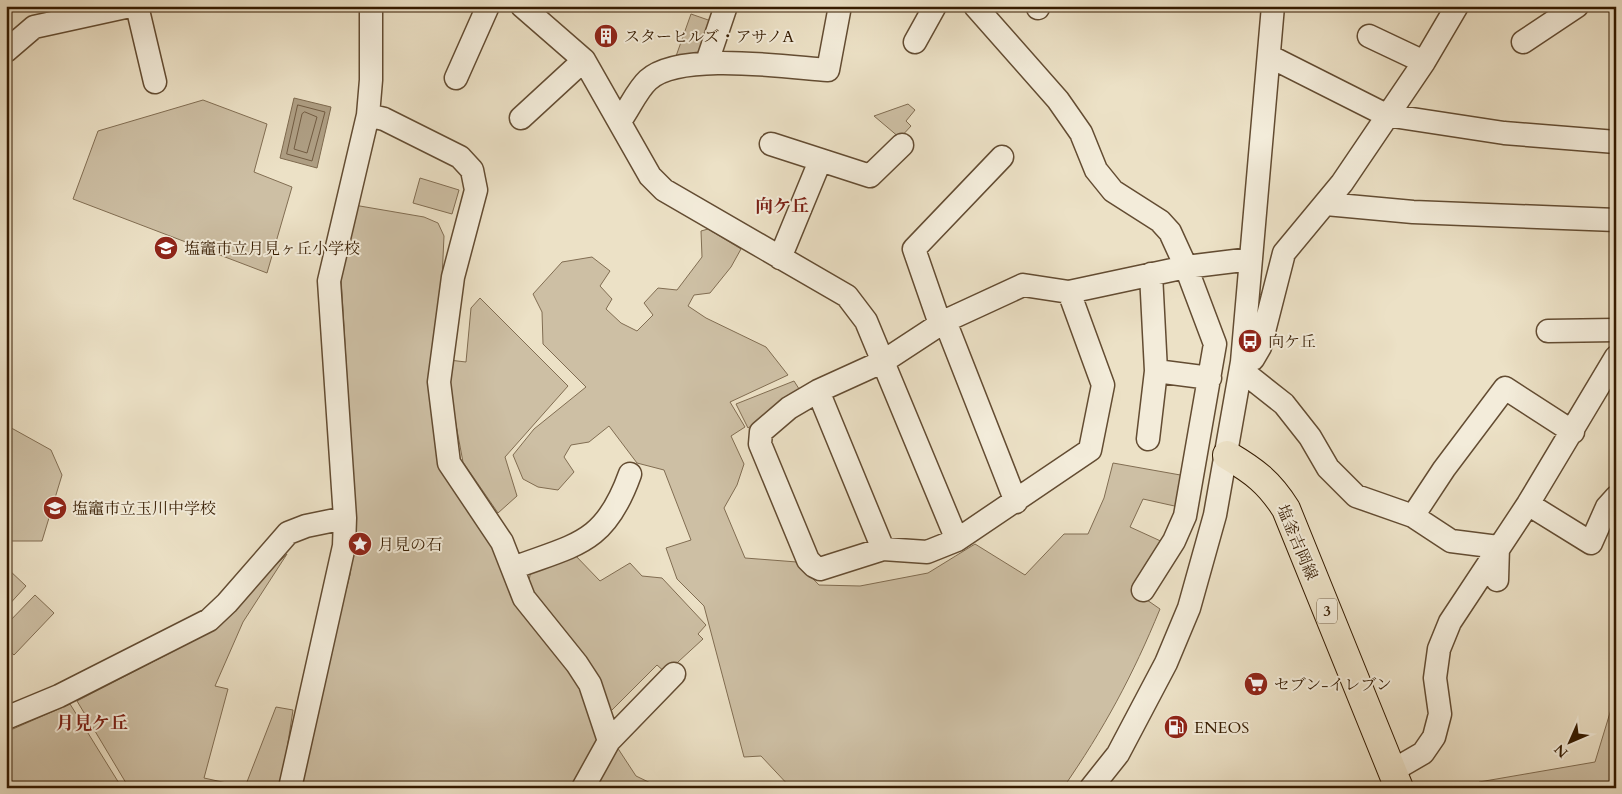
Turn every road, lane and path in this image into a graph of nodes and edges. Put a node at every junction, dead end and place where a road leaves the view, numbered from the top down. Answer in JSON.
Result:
{"nodes":[{"id":1,"x":130,"y":6,"type":"edge"},
{"id":2,"x":137,"y":6,"type":"edge"},
{"id":3,"x":371,"y":6,"type":"edge"},
{"id":4,"x":488,"y":6,"type":"edge"},
{"id":5,"x":522,"y":6,"type":"edge"},
{"id":6,"x":726,"y":6,"type":"edge"},
{"id":7,"x":840,"y":6,"type":"edge"},
{"id":8,"x":935,"y":6,"type":"edge"},
{"id":9,"x":975,"y":6,"type":"edge"},
{"id":10,"x":1273,"y":6,"type":"edge"},
{"id":11,"x":1457,"y":6,"type":"edge"},
{"id":12,"x":1577,"y":6,"type":"edge"},
{"id":13,"x":1368,"y":36,"type":"dead end"},
{"id":14,"x":915,"y":42,"type":"dead end"},
{"id":15,"x":1523,"y":42,"type":"dead end"},
{"id":16,"x":6,"y":51,"type":"edge"},
{"id":17,"x":1269,"y":56,"type":"junction"},
{"id":18,"x":584,"y":60,"type":"junction"},
{"id":19,"x":707,"y":62,"type":"junction"},
{"id":20,"x":1424,"y":62,"type":"junction"},
{"id":21,"x":456,"y":78,"type":"dead end"},
{"id":22,"x":155,"y":82,"type":"dead end"},
{"id":23,"x":368,"y":114,"type":"junction"},
{"id":24,"x":1386,"y":115,"type":"junction"},
{"id":25,"x":521,"y":118,"type":"dead end"},
{"id":26,"x":620,"y":121,"type":"junction"},
{"id":27,"x":1616,"y":142,"type":"edge"},
{"id":28,"x":772,"y":144,"type":"dead end"},
{"id":29,"x":902,"y":145,"type":"dead end"},
{"id":30,"x":1002,"y":157,"type":"dead end"},
{"id":31,"x":820,"y":161,"type":"junction"},
{"id":32,"x":1326,"y":204,"type":"junction"},
{"id":33,"x":1616,"y":220,"type":"edge"},
{"id":34,"x":780,"y":258,"type":"junction"},
{"id":35,"x":1251,"y":259,"type":"junction"},
{"id":36,"x":1186,"y":267,"type":"junction"},
{"id":37,"x":1152,"y":274,"type":"junction"},
{"id":38,"x":1069,"y":292,"type":"junction"},
{"id":39,"x":943,"y":322,"type":"junction"},
{"id":40,"x":1616,"y":330,"type":"edge"},
{"id":41,"x":1548,"y":331,"type":"dead end"},
{"id":42,"x":1616,"y":357,"type":"edge"},
{"id":43,"x":884,"y":361,"type":"junction"},
{"id":44,"x":1241,"y":366,"type":"junction"},
{"id":45,"x":1156,"y":371,"type":"junction"},
{"id":46,"x":1210,"y":378,"type":"junction"},
{"id":47,"x":818,"y":391,"type":"junction"},
{"id":48,"x":1573,"y":432,"type":"junction"},
{"id":49,"x":1148,"y":439,"type":"dead end"},
{"id":50,"x":1227,"y":455,"type":"junction"},
{"id":51,"x":630,"y":474,"type":"dead end"},
{"id":52,"x":1616,"y":497,"type":"edge"},
{"id":53,"x":1016,"y":502,"type":"junction"},
{"id":54,"x":1528,"y":504,"type":"junction"},
{"id":55,"x":1413,"y":516,"type":"junction"},
{"id":56,"x":345,"y":518,"type":"junction"},
{"id":57,"x":957,"y":540,"type":"junction"},
{"id":58,"x":1498,"y":547,"type":"junction"},
{"id":59,"x":882,"y":549,"type":"junction"},
{"id":60,"x":513,"y":568,"type":"junction"},
{"id":61,"x":1497,"y":580,"type":"dead end"},
{"id":62,"x":1143,"y":590,"type":"dead end"},
{"id":63,"x":674,"y":674,"type":"dead end"},
{"id":64,"x":6,"y":718,"type":"edge"},
{"id":65,"x":610,"y":741,"type":"junction"},
{"id":66,"x":1395,"y":780,"type":"edge"},
{"id":67,"x":290,"y":788,"type":"edge"},
{"id":68,"x":583,"y":788,"type":"edge"},
{"id":69,"x":1091,"y":788,"type":"edge"}],
"edges":[{"from":1,"to":16,"type":"street"},
{"from":2,"to":22,"type":"street"},
{"from":3,"to":23,"type":"street"},
{"from":4,"to":21,"type":"street"},
{"from":5,"to":18,"type":"street"},
{"from":6,"to":19,"type":"street"},
{"from":7,"to":19,"type":"street"},
{"from":8,"to":14,"type":"street"},
{"from":9,"to":36,"type":"street"},
{"from":10,"to":17,"type":"street"},
{"from":11,"to":20,"type":"street"},
{"from":12,"to":15,"type":"street"},
{"from":13,"to":20,"type":"street"},
{"from":17,"to":24,"type":"street"},
{"from":17,"to":35,"type":"street"},
{"from":18,"to":25,"type":"street"},
{"from":18,"to":26,"type":"street"},
{"from":19,"to":26,"type":"street"},
{"from":20,"to":24,"type":"street"},
{"from":23,"to":56,"type":"street"},
{"from":23,"to":60,"type":"street"},
{"from":24,"to":27,"type":"street"},
{"from":24,"to":32,"type":"street"},
{"from":26,"to":34,"type":"street"},
{"from":28,"to":31,"type":"street"},
{"from":29,"to":31,"type":"street"},
{"from":30,"to":39,"type":"street"},
{"from":31,"to":34,"type":"street"},
{"from":32,"to":33,"type":"street"},
{"from":32,"to":44,"type":"street"},
{"from":34,"to":43,"type":"street"},
{"from":35,"to":36,"type":"street"},
{"from":35,"to":44,"type":"street"},
{"from":36,"to":37,"type":"street"},
{"from":36,"to":46,"type":"street"},
{"from":37,"to":38,"type":"street"},
{"from":37,"to":45,"type":"street"},
{"from":38,"to":39,"type":"street"},
{"from":38,"to":53,"type":"street"},
{"from":39,"to":43,"type":"street"},
{"from":39,"to":53,"type":"street"},
{"from":40,"to":41,"type":"street"},
{"from":42,"to":48,"type":"street"},
{"from":43,"to":47,"type":"street"},
{"from":43,"to":57,"type":"street"},
{"from":44,"to":50,"type":"street"},
{"from":44,"to":55,"type":"street"},
{"from":45,"to":46,"type":"street"},
{"from":45,"to":49,"type":"street"},
{"from":46,"to":62,"type":"street"},
{"from":47,"to":59,"type":"street"},
{"from":47,"to":59,"type":"street"},
{"from":48,"to":54,"type":"street"},
{"from":48,"to":55,"type":"street"},
{"from":50,"to":66,"type":"main road","name":"塩釜吉岡線","number":"3"},
{"from":50,"to":69,"type":"street"},
{"from":51,"to":60,"type":"street"},
{"from":52,"to":54,"type":"street"},
{"from":53,"to":57,"type":"street"},
{"from":54,"to":58,"type":"street"},
{"from":55,"to":58,"type":"street"},
{"from":56,"to":64,"type":"street"},
{"from":56,"to":67,"type":"street"},
{"from":57,"to":59,"type":"street"},
{"from":58,"to":61,"type":"street"},
{"from":58,"to":66,"type":"street"},
{"from":60,"to":65,"type":"street"},
{"from":63,"to":65,"type":"street"},
{"from":65,"to":68,"type":"street"}]}
